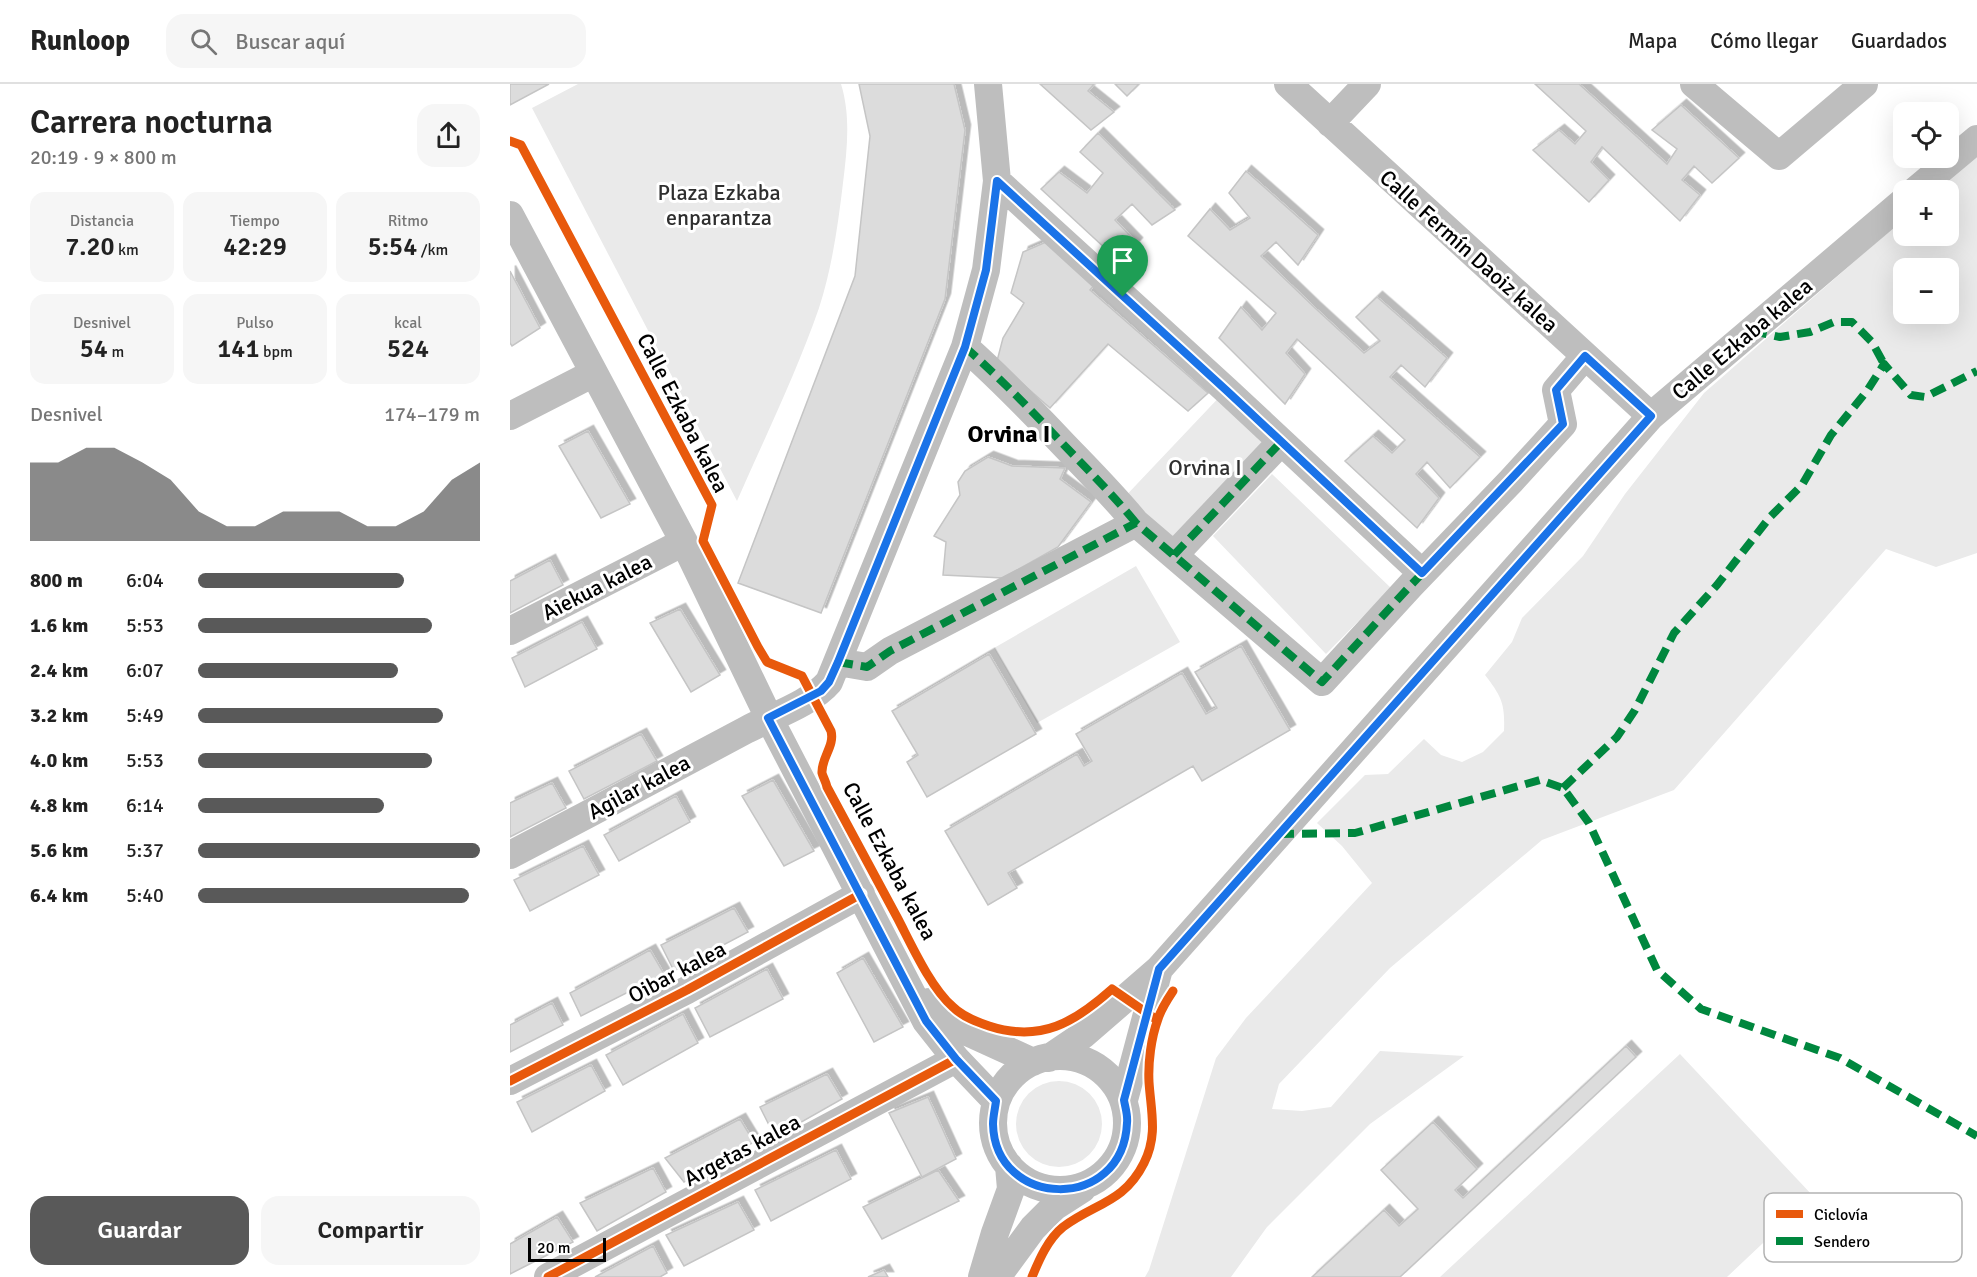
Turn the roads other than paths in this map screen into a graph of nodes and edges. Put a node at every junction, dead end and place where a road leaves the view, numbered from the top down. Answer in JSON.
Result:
{"nodes":[{"id":1,"x":988,"y":84,"type":"edge"},
{"id":2,"x":1287,"y":84,"type":"edge"},
{"id":3,"x":1367,"y":84,"type":"edge"},
{"id":4,"x":1694,"y":84,"type":"edge"},
{"id":5,"x":1864,"y":84,"type":"edge"},
{"id":6,"x":1330,"y":123,"type":"junction"},
{"id":7,"x":1977,"y":139,"type":"edge"},
{"id":8,"x":1928,"y":180,"type":"edge"},
{"id":9,"x":997,"y":181,"type":"junction"},
{"id":10,"x":1893,"y":210,"type":"edge"},
{"id":11,"x":510,"y":215,"type":"edge"},
{"id":12,"x":965,"y":347,"type":"junction"},
{"id":13,"x":1585,"y":356,"type":"junction"},
{"id":14,"x":594,"y":373,"type":"junction"},
{"id":15,"x":510,"y":416,"type":"edge"},
{"id":16,"x":1651,"y":416,"type":"junction"},
{"id":17,"x":1281,"y":442,"type":"junction"},
{"id":18,"x":1136,"y":524,"type":"junction"},
{"id":19,"x":684,"y":542,"type":"junction"},
{"id":20,"x":1174,"y":555,"type":"junction"},
{"id":21,"x":1422,"y":573,"type":"junction"},
{"id":22,"x":510,"y":631,"type":"edge"},
{"id":23,"x":838,"y":662,"type":"junction"},
{"id":24,"x":768,"y":718,"type":"junction"},
{"id":25,"x":510,"y":855,"type":"edge"},
{"id":26,"x":861,"y":894,"type":"junction"},
{"id":27,"x":1159,"y":969,"type":"junction"},
{"id":28,"x":904,"y":977,"type":"junction"},
{"id":29,"x":956,"y":1059,"type":"junction"},
{"id":30,"x":1041,"y":1060,"type":"junction"},
{"id":31,"x":510,"y":1081,"type":"edge"},
{"id":32,"x":1124,"y":1100,"type":"junction"},
{"id":33,"x":996,"y":1101,"type":"junction"},
{"id":34,"x":1009,"y":1166,"type":"junction"},
{"id":35,"x":1102,"y":1176,"type":"junction"},
{"id":36,"x":548,"y":1277,"type":"edge"},
{"id":37,"x":982,"y":1277,"type":"edge"},
{"id":38,"x":997,"y":1277,"type":"edge"}],
"edges":[{"from":1,"to":9,"type":"street","name":"Agilar kalea"},
{"from":2,"to":6,"type":"street","name":"Calle Fermín Daoiz kalea"},
{"from":3,"to":6,"type":"street"},
{"from":4,"to":5,"type":"street"},
{"from":6,"to":13,"type":"street","name":"Calle Fermín Daoiz kalea"},
{"from":7,"to":8,"type":"street"},
{"from":9,"to":12,"type":"street","name":"Agilar kalea"},
{"from":9,"to":17,"type":"street"},
{"from":10,"to":16,"type":"street","name":"Calle Ezkaba kalea"},
{"from":11,"to":14,"type":"street","name":"Calle Ezkaba kalea"},
{"from":12,"to":18,"type":"street"},
{"from":12,"to":23,"type":"street","name":"Agilar kalea"},
{"from":13,"to":16,"type":"street","name":"Calle Fermín Daoiz kalea"},
{"from":13,"to":21,"type":"street"},
{"from":14,"to":15,"type":"street"},
{"from":14,"to":19,"type":"street","name":"Calle Ezkaba kalea"},
{"from":16,"to":27,"type":"street","name":"Calle Ezkaba kalea"},
{"from":17,"to":20,"type":"street"},
{"from":17,"to":21,"type":"street"},
{"from":18,"to":20,"type":"street"},
{"from":18,"to":23,"type":"street"},
{"from":19,"to":22,"type":"street","name":"Aiekua kalea"},
{"from":19,"to":24,"type":"street","name":"Calle Ezkaba kalea"},
{"from":20,"to":21,"type":"street"},
{"from":23,"to":24,"type":"street","name":"Agilar kalea"},
{"from":24,"to":25,"type":"street","name":"Agilar kalea"},
{"from":24,"to":26,"type":"street","name":"Calle Ezkaba kalea"},
{"from":26,"to":28,"type":"street","name":"Calle Ezkaba kalea"},
{"from":26,"to":31,"type":"street","name":"Oibar kalea"},
{"from":27,"to":30,"type":"street","name":"Calle Ezkaba kalea"},
{"from":27,"to":32,"type":"street","name":"Calle Ezkaba kalea"},
{"from":28,"to":29,"type":"street","name":"Calle Ezkaba kalea"},
{"from":28,"to":30,"type":"street","name":"Calle Ezkaba kalea"},
{"from":29,"to":33,"type":"street","name":"Calle Ezkaba kalea"},
{"from":29,"to":36,"type":"street","name":"Argetas kalea"},
{"from":30,"to":32,"type":"street"},
{"from":30,"to":33,"type":"street"},
{"from":32,"to":35,"type":"street"},
{"from":33,"to":34,"type":"street"},
{"from":34,"to":35,"type":"street"},
{"from":34,"to":37,"type":"street"},
{"from":35,"to":38,"type":"street"}]}
